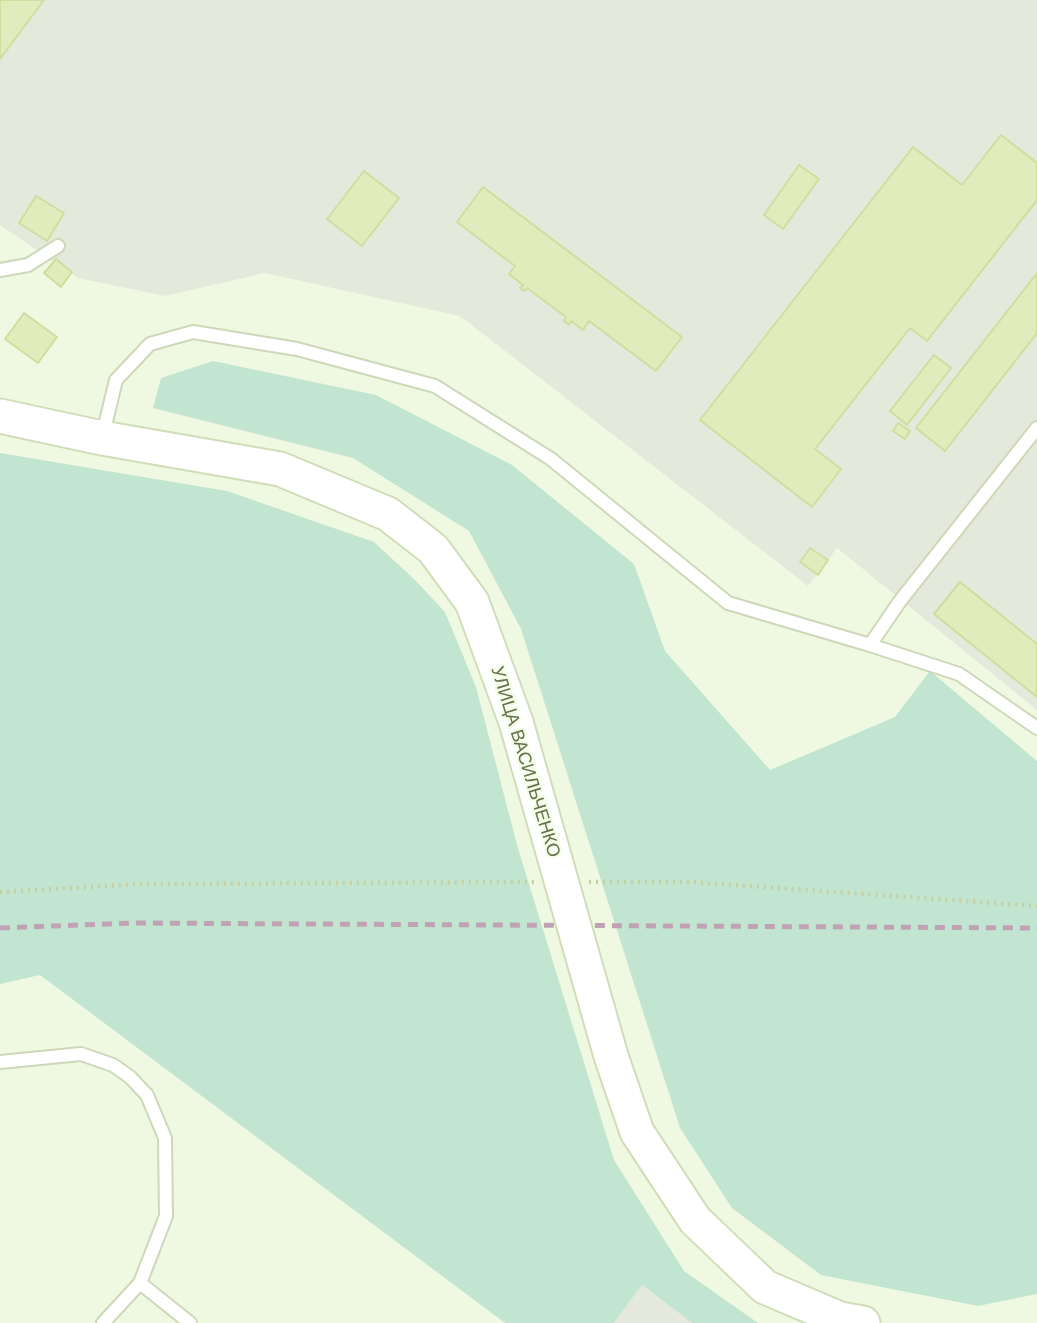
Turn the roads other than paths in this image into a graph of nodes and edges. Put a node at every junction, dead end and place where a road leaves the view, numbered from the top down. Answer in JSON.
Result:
{"nodes":[{"id":1,"x":58,"y":246,"type":"dead end"},
{"id":2,"x":0,"y":270,"type":"edge"},
{"id":3,"x":0,"y":416,"type":"edge"},
{"id":4,"x":1037,"y":428,"type":"edge"},
{"id":5,"x":102,"y":438,"type":"junction"},
{"id":6,"x":870,"y":645,"type":"junction"},
{"id":7,"x":1037,"y":728,"type":"edge"},
{"id":8,"x":0,"y":1062,"type":"edge"},
{"id":9,"x":140,"y":1283,"type":"junction"},
{"id":10,"x":103,"y":1323,"type":"edge"},
{"id":11,"x":190,"y":1323,"type":"edge"},
{"id":12,"x":863,"y":1323,"type":"edge"}],
"edges":[{"from":1,"to":2,"type":"lane"},
{"from":3,"to":5,"type":"main road","name":"УЛИЦА ВАСИЛЬЧЕНКО"},
{"from":4,"to":6,"type":"lane"},
{"from":5,"to":6,"type":"lane"},
{"from":5,"to":12,"type":"main road","name":"УЛИЦА ВАСИЛЬЧЕНКО","bridge":true},
{"from":6,"to":7,"type":"lane"},
{"from":8,"to":9,"type":"lane"},
{"from":9,"to":10,"type":"lane"},
{"from":9,"to":11,"type":"lane"}]}
